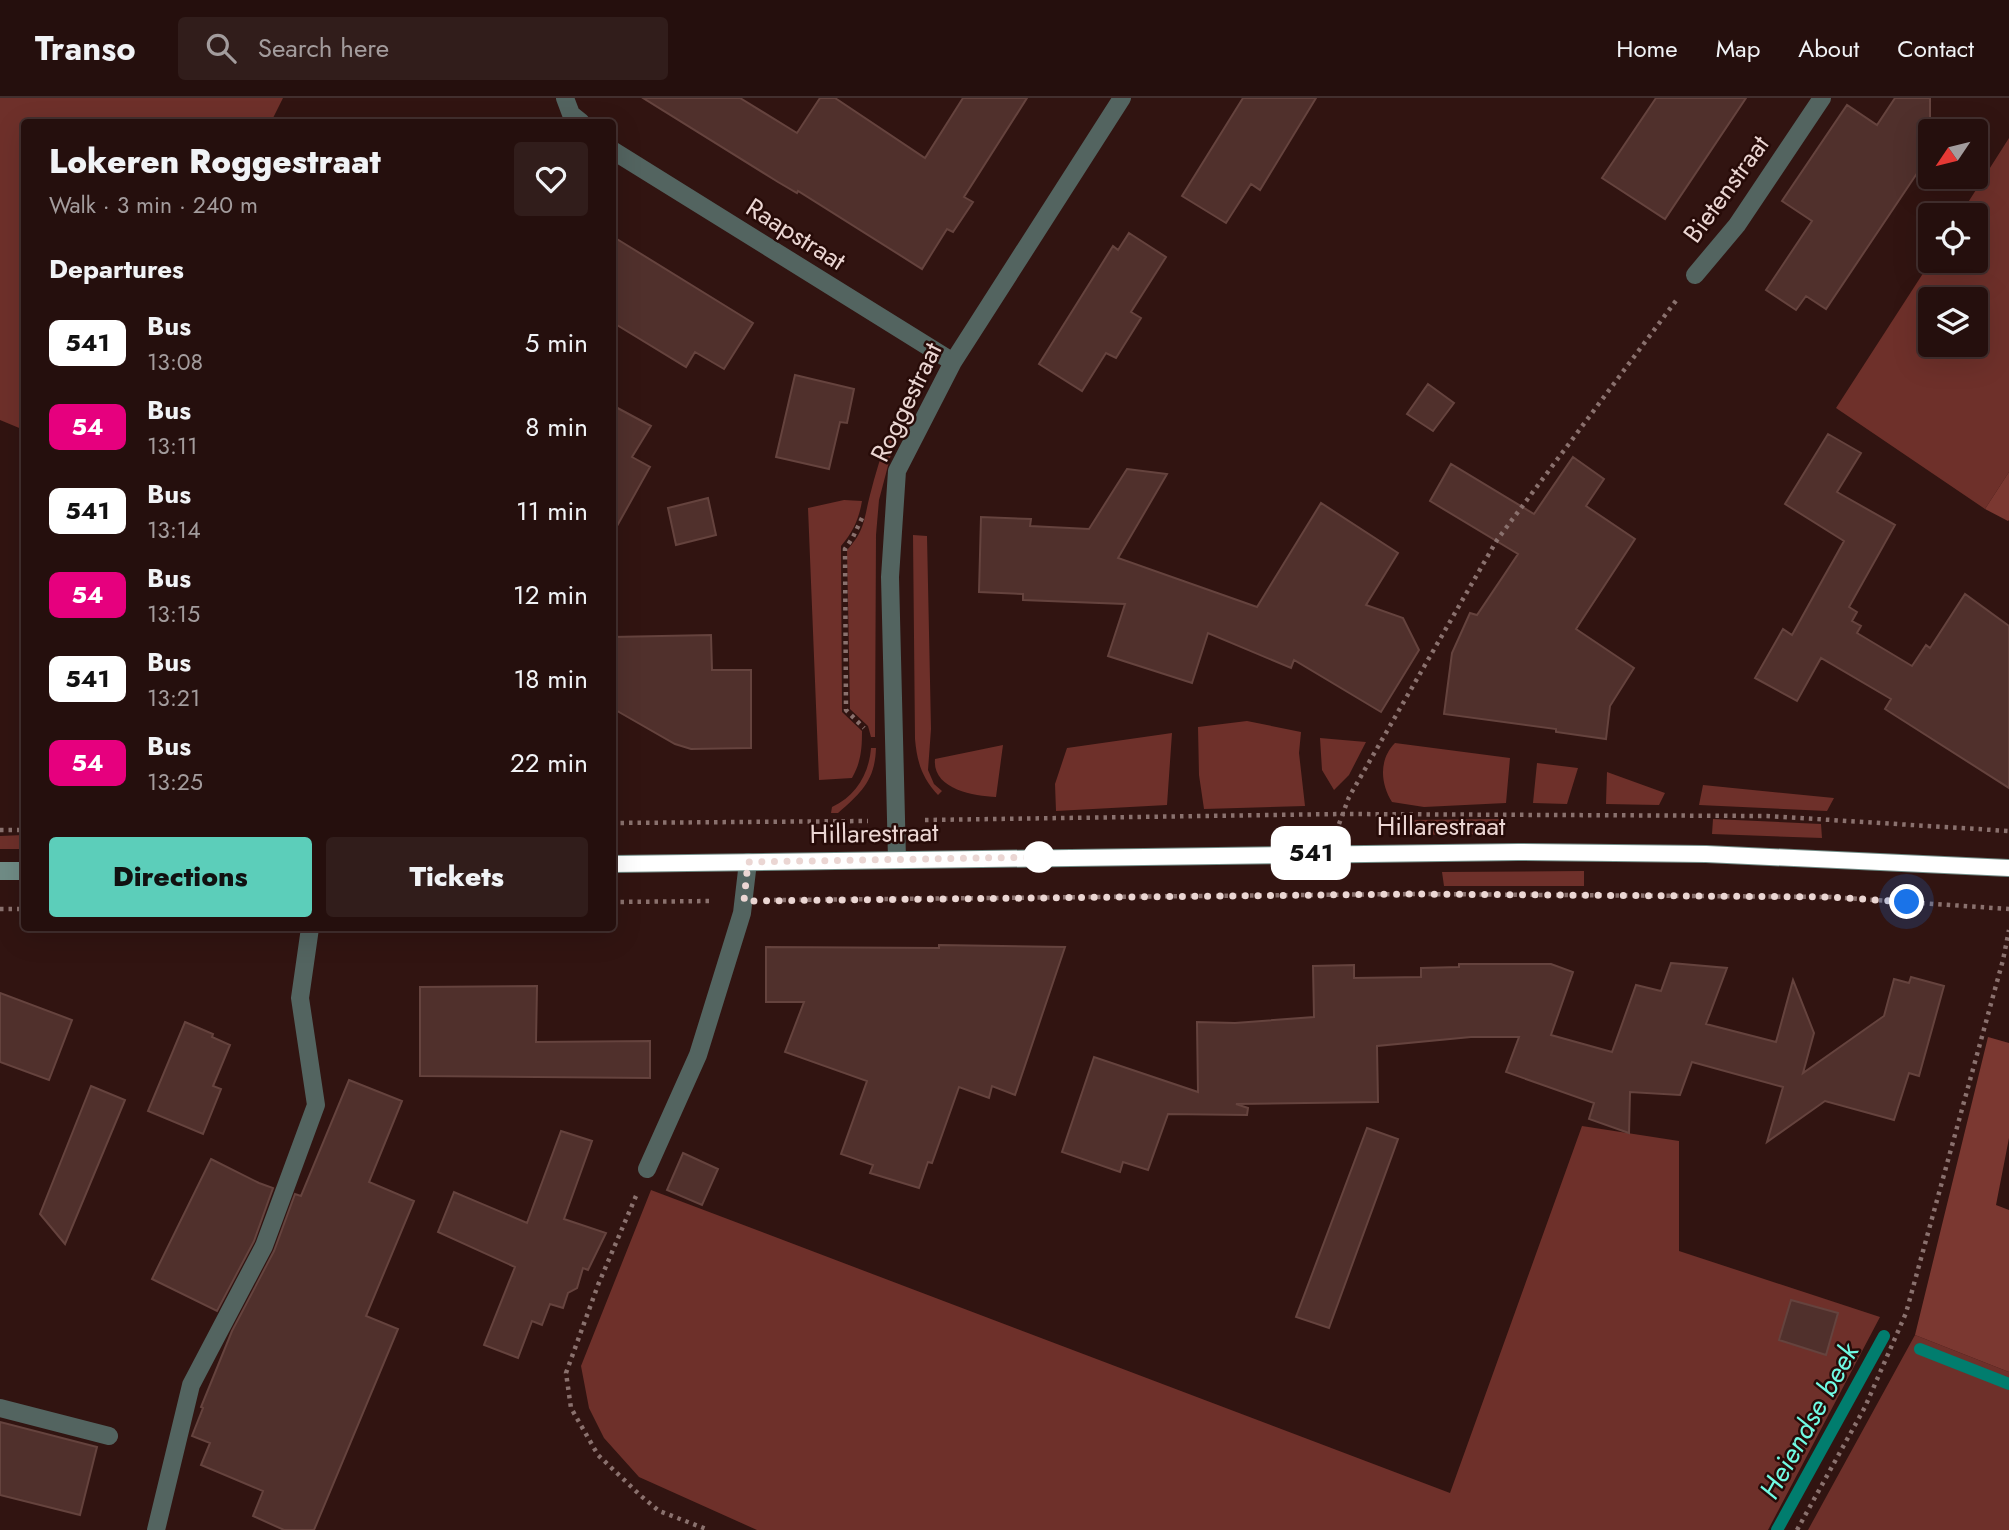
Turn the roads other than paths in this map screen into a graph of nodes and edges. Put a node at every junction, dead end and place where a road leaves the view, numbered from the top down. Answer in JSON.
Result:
{"nodes":[{"id":1,"x":565,"y":98,"type":"edge"},
{"id":2,"x":1122,"y":98,"type":"edge"},
{"id":3,"x":1822,"y":98,"type":"edge"},
{"id":4,"x":577,"y":119,"type":"edge"},
{"id":5,"x":616,"y":152,"type":"edge"},
{"id":6,"x":1695,"y":275,"type":"road end"},
{"id":7,"x":953,"y":362,"type":"junction"},
{"id":8,"x":897,"y":859,"type":"junction"},
{"id":9,"x":748,"y":862,"type":"junction"},
{"id":10,"x":616,"y":864,"type":"edge"},
{"id":11,"x":2009,"y":868,"type":"edge"},
{"id":12,"x":0,"y":871,"type":"edge"},
{"id":13,"x":21,"y":871,"type":"edge"},
{"id":14,"x":310,"y":931,"type":"edge"},
{"id":15,"x":647,"y":1169,"type":"road end"},
{"id":16,"x":0,"y":1408,"type":"edge"},
{"id":17,"x":109,"y":1436,"type":"dead end"},
{"id":18,"x":156,"y":1530,"type":"edge"}],
"edges":[{"from":1,"to":4,"type":"street"},
{"from":2,"to":7,"type":"street","name":"Roggestraat"},
{"from":3,"to":6,"type":"street","name":"Bietenstraat"},
{"from":5,"to":7,"type":"street","name":"Raapstraat"},
{"from":7,"to":8,"type":"street","name":"Roggestraat"},
{"from":8,"to":9,"type":"main road","name":"Hillarestraat"},
{"from":8,"to":11,"type":"main road","name":"Hillarestraat"},
{"from":9,"to":10,"type":"main road","name":"Hillarestraat"},
{"from":9,"to":15,"type":"street"},
{"from":12,"to":13,"type":"main road"},
{"from":14,"to":18,"type":"street"},
{"from":16,"to":17,"type":"street"}]}
